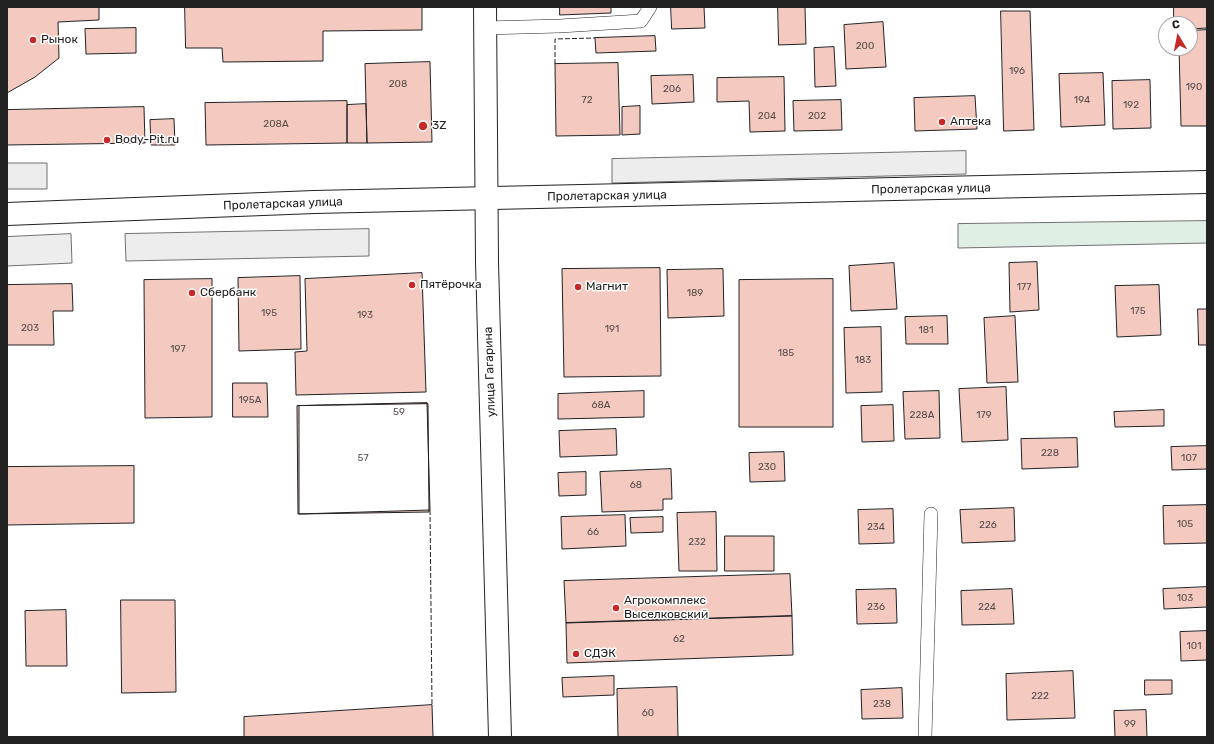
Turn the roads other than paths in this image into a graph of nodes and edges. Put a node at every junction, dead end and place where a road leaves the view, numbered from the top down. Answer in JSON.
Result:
{"nodes":[{"id":1,"x":650,"y":7,"type":"edge"},
{"id":2,"x":485,"y":17,"type":"edge"},
{"id":3,"x":1207,"y":182,"type":"edge"},
{"id":4,"x":486,"y":199,"type":"junction"},
{"id":5,"x":7,"y":214,"type":"edge"},
{"id":6,"x":931,"y":514,"type":"dead end"},
{"id":7,"x":500,"y":737,"type":"edge"},
{"id":8,"x":925,"y":737,"type":"edge"}],
"edges":[{"from":1,"to":2,"type":"lane"},
{"from":2,"to":4,"type":"main road","name":"улица Гагарина"},
{"from":3,"to":4,"type":"main road","name":"Пролетарская улица"},
{"from":4,"to":5,"type":"main road","name":"Пролетарская улица"},
{"from":4,"to":7,"type":"main road","name":"улица Гагарина"},
{"from":6,"to":8,"type":"lane"}]}
